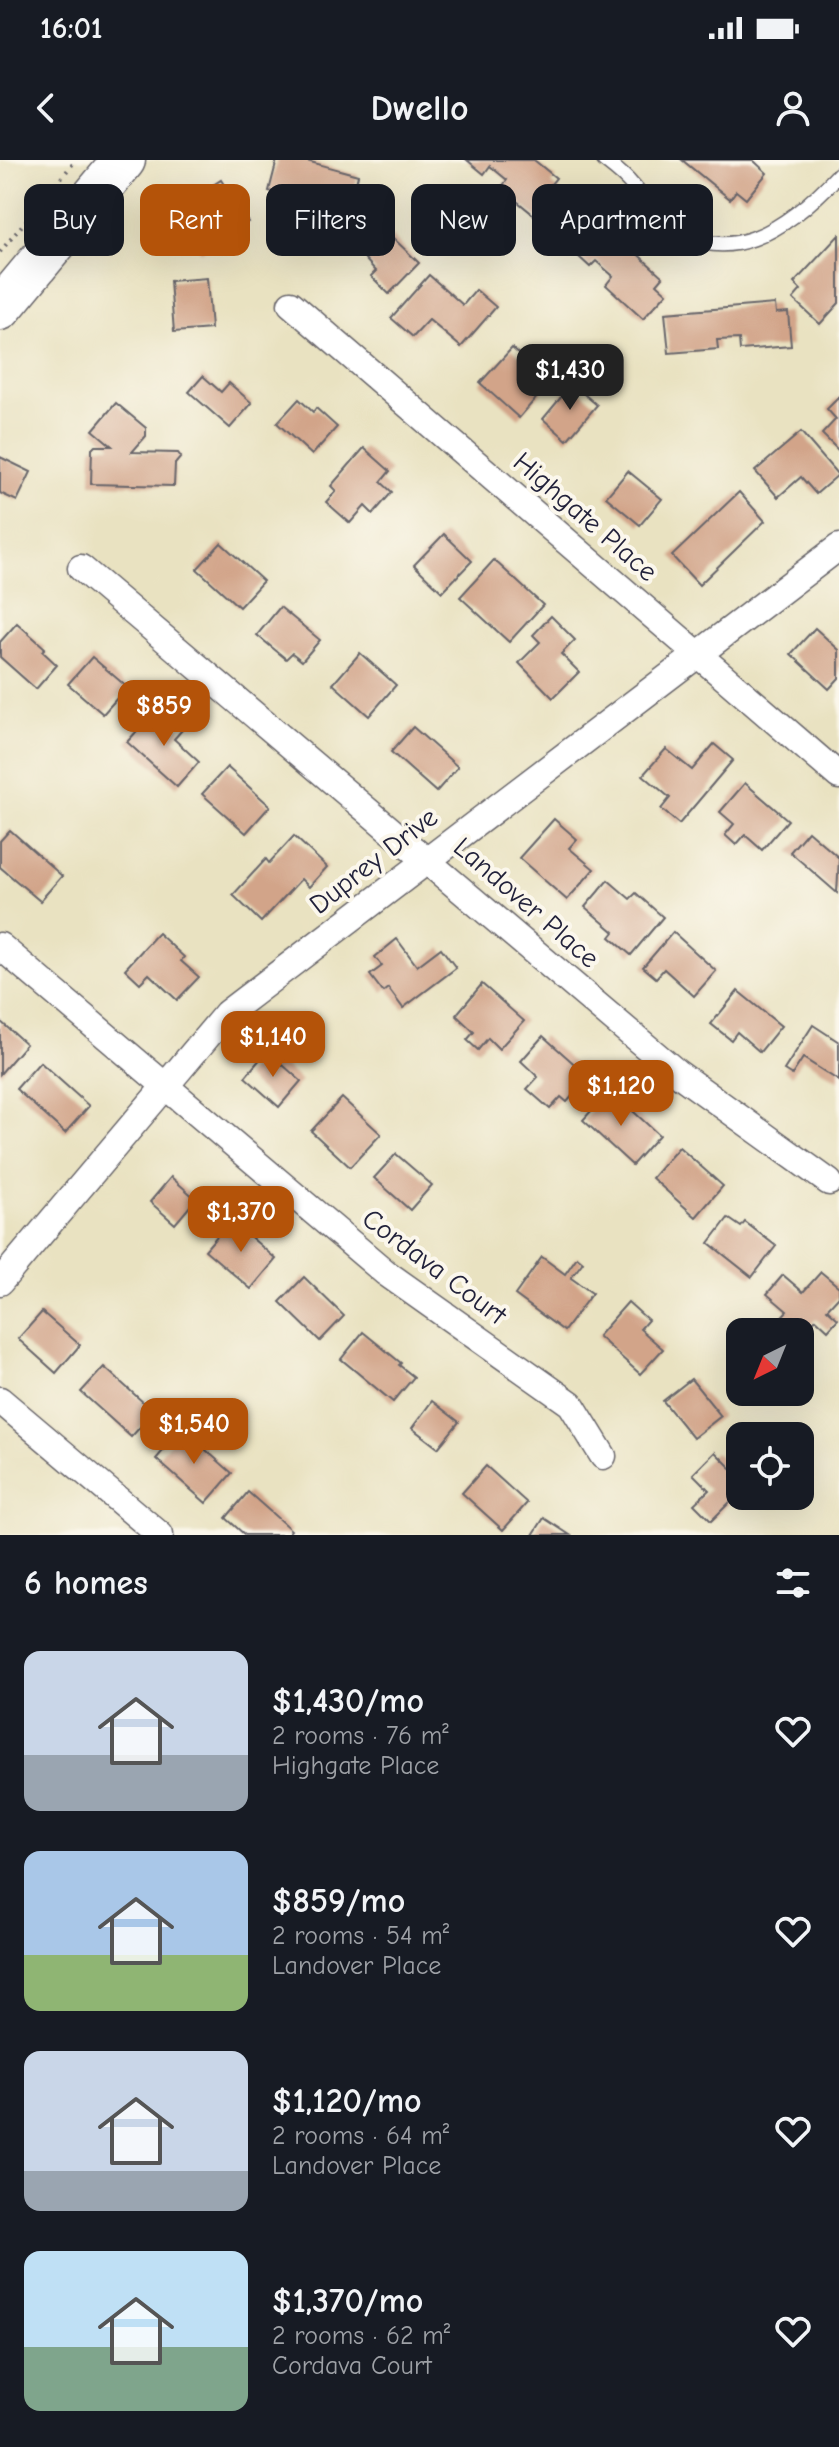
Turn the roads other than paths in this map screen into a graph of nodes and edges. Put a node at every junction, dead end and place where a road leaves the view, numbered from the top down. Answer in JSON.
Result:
{"nodes":[{"id":1,"x":124,"y":160,"type":"edge"},
{"id":2,"x":604,"y":160,"type":"edge"},
{"id":3,"x":839,"y":174,"type":"edge"},
{"id":4,"x":291,"y":304,"type":"dead end"},
{"id":5,"x":0,"y":309,"type":"edge"},
{"id":6,"x":839,"y":547,"type":"edge"},
{"id":7,"x":81,"y":568,"type":"dead end"},
{"id":8,"x":697,"y":653,"type":"junction"},
{"id":9,"x":839,"y":776,"type":"edge"},
{"id":10,"x":427,"y":859,"type":"junction"},
{"id":11,"x":0,"y":946,"type":"edge"},
{"id":12,"x":163,"y":1087,"type":"junction"},
{"id":13,"x":829,"y":1182,"type":"dead end"},
{"id":14,"x":0,"y":1282,"type":"edge"},
{"id":15,"x":0,"y":1400,"type":"edge"},
{"id":16,"x":603,"y":1456,"type":"dead end"},
{"id":17,"x":160,"y":1535,"type":"edge"}],
"edges":[{"from":1,"to":5,"type":"main road"},
{"from":2,"to":3,"type":"lane"},
{"from":4,"to":8,"type":"street","name":"Highgate Place"},
{"from":6,"to":8,"type":"street","name":"Duprey Drive"},
{"from":7,"to":10,"type":"street","name":"Landover Place"},
{"from":8,"to":9,"type":"street","name":"Highgate Place"},
{"from":8,"to":10,"type":"street","name":"Duprey Drive"},
{"from":10,"to":12,"type":"street","name":"Duprey Drive"},
{"from":10,"to":13,"type":"street","name":"Landover Place"},
{"from":11,"to":12,"type":"street","name":"Cordava Court"},
{"from":12,"to":14,"type":"street","name":"Duprey Drive"},
{"from":12,"to":16,"type":"street","name":"Cordava Court"},
{"from":15,"to":17,"type":"street"}]}
